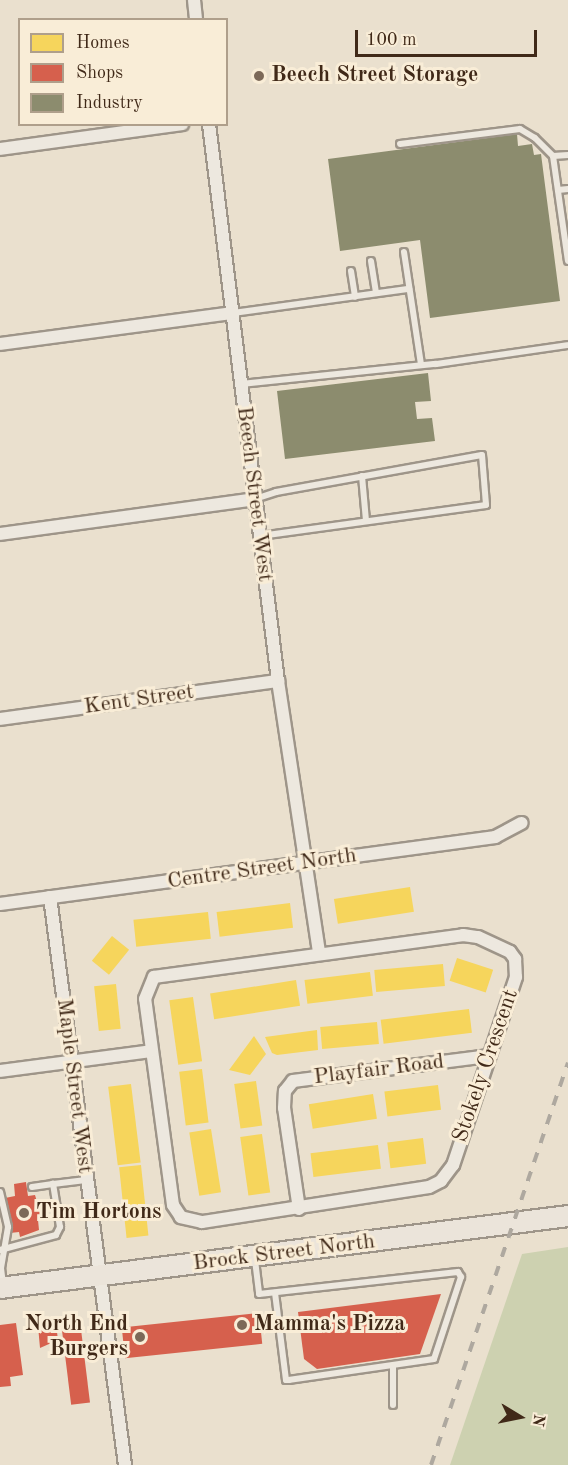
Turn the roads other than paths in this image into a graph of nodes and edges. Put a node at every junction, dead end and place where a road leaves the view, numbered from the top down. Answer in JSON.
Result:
{"nodes":[{"id":1,"x":194,"y":0,"type":"edge"},
{"id":2,"x":196,"y":18,"type":"edge"},
{"id":3,"x":167,"y":126,"type":"edge"},
{"id":4,"x":209,"y":126,"type":"edge"},
{"id":5,"x":400,"y":144,"type":"dead end"},
{"id":6,"x":0,"y":149,"type":"edge"},
{"id":7,"x":568,"y":154,"type":"edge"},
{"id":8,"x":553,"y":156,"type":"junction"},
{"id":9,"x":568,"y":189,"type":"edge"},
{"id":10,"x":558,"y":190,"type":"junction"},
{"id":11,"x":565,"y":222,"type":"edge"},
{"id":12,"x":567,"y":251,"type":"edge"},
{"id":13,"x":404,"y":252,"type":"dead end"},
{"id":14,"x":371,"y":261,"type":"dead end"},
{"id":15,"x":568,"y":261,"type":"edge"},
{"id":16,"x":351,"y":271,"type":"dead end"},
{"id":17,"x":410,"y":289,"type":"junction"},
{"id":18,"x":376,"y":293,"type":"junction"},
{"id":19,"x":355,"y":297,"type":"junction"},
{"id":20,"x":233,"y":313,"type":"junction"},
{"id":21,"x":0,"y":344,"type":"edge"},
{"id":22,"x":568,"y":345,"type":"edge"},
{"id":23,"x":421,"y":365,"type":"junction"},
{"id":24,"x":241,"y":384,"type":"junction"},
{"id":25,"x":362,"y":476,"type":"junction"},
{"id":26,"x":254,"y":499,"type":"junction"},
{"id":27,"x":366,"y":521,"type":"junction"},
{"id":28,"x":0,"y":533,"type":"edge"},
{"id":29,"x":259,"y":536,"type":"junction"},
{"id":30,"x":278,"y":681,"type":"junction"},
{"id":31,"x":0,"y":719,"type":"edge"},
{"id":32,"x":521,"y":823,"type":"dead end"},
{"id":33,"x":304,"y":863,"type":"junction"},
{"id":34,"x":50,"y":897,"type":"junction"},
{"id":35,"x":0,"y":904,"type":"edge"},
{"id":36,"x":319,"y":952,"type":"junction"},
{"id":37,"x":151,"y":1051,"type":"junction"},
{"id":38,"x":489,"y":1056,"type":"junction"},
{"id":39,"x":71,"y":1062,"type":"junction"},
{"id":40,"x":0,"y":1071,"type":"edge"},
{"id":41,"x":86,"y":1180,"type":"junction"},
{"id":42,"x":53,"y":1184,"type":"junction"},
{"id":43,"x":32,"y":1187,"type":"dead end"},
{"id":44,"x":0,"y":1192,"type":"edge"},
{"id":45,"x":299,"y":1209,"type":"junction"},
{"id":46,"x":568,"y":1216,"type":"edge"},
{"id":47,"x":1,"y":1250,"type":"edge"},
{"id":48,"x":255,"y":1257,"type":"junction"},
{"id":49,"x":99,"y":1274,"type":"junction"},
{"id":50,"x":2,"y":1288,"type":"edge"},
{"id":51,"x":275,"y":1293,"type":"junction"},
{"id":52,"x":393,"y":1366,"type":"junction"},
{"id":53,"x":393,"y":1405,"type":"dead end"},
{"id":54,"x":125,"y":1465,"type":"edge"}],
"edges":[{"from":1,"to":2,"type":"street"},
{"from":3,"to":6,"type":"street"},
{"from":4,"to":20,"type":"street","name":"Beech Street West"},
{"from":5,"to":8,"type":"lane"},
{"from":7,"to":8,"type":"lane"},
{"from":8,"to":10,"type":"lane"},
{"from":9,"to":10,"type":"lane"},
{"from":10,"to":11,"type":"lane"},
{"from":11,"to":12,"type":"lane"},
{"from":12,"to":15,"type":"lane"},
{"from":13,"to":17,"type":"lane"},
{"from":14,"to":18,"type":"lane"},
{"from":16,"to":19,"type":"lane"},
{"from":17,"to":18,"type":"lane"},
{"from":17,"to":23,"type":"lane"},
{"from":18,"to":19,"type":"lane"},
{"from":19,"to":20,"type":"lane"},
{"from":20,"to":21,"type":"street"},
{"from":20,"to":24,"type":"street","name":"Beech Street West"},
{"from":22,"to":23,"type":"lane"},
{"from":23,"to":24,"type":"lane"},
{"from":24,"to":26,"type":"street","name":"Beech Street West"},
{"from":25,"to":26,"type":"lane"},
{"from":25,"to":27,"type":"lane"},
{"from":25,"to":27,"type":"lane"},
{"from":26,"to":28,"type":"street"},
{"from":26,"to":29,"type":"street","name":"Beech Street West"},
{"from":27,"to":29,"type":"lane"},
{"from":29,"to":30,"type":"street","name":"Beech Street West"},
{"from":30,"to":31,"type":"street","name":"Kent Street"},
{"from":30,"to":33,"type":"street","name":"Beech Street West"},
{"from":32,"to":33,"type":"street","name":"Centre Street North"},
{"from":33,"to":34,"type":"street","name":"Centre Street North"},
{"from":33,"to":36,"type":"street","name":"Beech Street West"},
{"from":34,"to":35,"type":"street","name":"Centre Street North"},
{"from":34,"to":39,"type":"street","name":"Maple Street West"},
{"from":36,"to":37,"type":"street","name":"Stokely Crescent"},
{"from":36,"to":38,"type":"street","name":"Stokely Crescent"},
{"from":37,"to":39,"type":"street"},
{"from":37,"to":45,"type":"street","name":"Stokely Crescent"},
{"from":38,"to":45,"type":"street","name":"Stokely Crescent"},
{"from":38,"to":45,"type":"street","name":"Playfair Road"},
{"from":39,"to":40,"type":"street"},
{"from":39,"to":41,"type":"street","name":"Maple Street West"},
{"from":41,"to":42,"type":"lane"},
{"from":41,"to":49,"type":"street","name":"Maple Street West"},
{"from":42,"to":43,"type":"lane"},
{"from":42,"to":47,"type":"lane"},
{"from":44,"to":47,"type":"lane"},
{"from":46,"to":48,"type":"main road","name":"Brock Street North"},
{"from":47,"to":50,"type":"lane"},
{"from":48,"to":49,"type":"main road","name":"Brock Street North"},
{"from":48,"to":51,"type":"lane"},
{"from":49,"to":50,"type":"main road","name":"Brock Street North"},
{"from":49,"to":54,"type":"street","name":"Maple Street West"},
{"from":51,"to":52,"type":"lane"},
{"from":51,"to":52,"type":"lane"},
{"from":52,"to":53,"type":"lane"}]}
